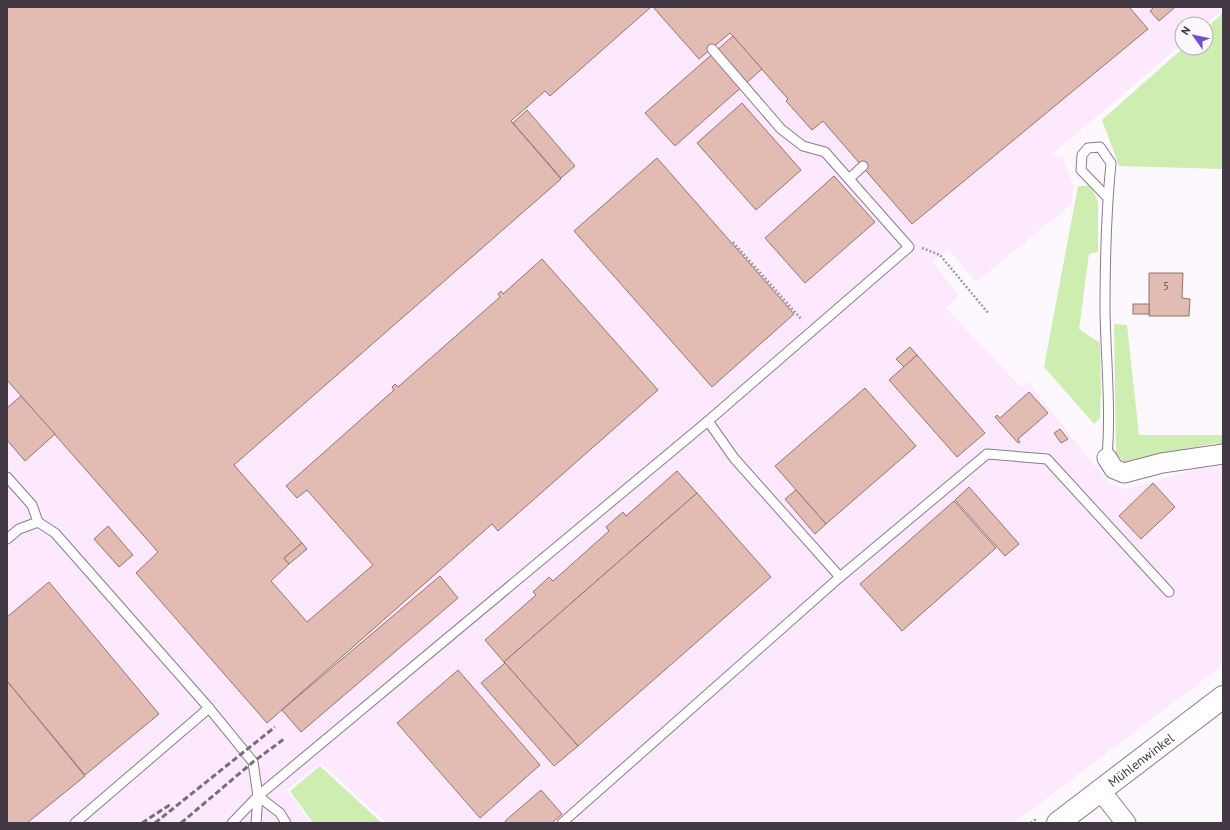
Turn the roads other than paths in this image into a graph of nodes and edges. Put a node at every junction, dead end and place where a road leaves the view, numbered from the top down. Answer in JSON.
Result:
{"nodes":[{"id":1,"x":712,"y":48,"type":"dead end"},
{"id":2,"x":863,"y":166,"type":"dead end"},
{"id":3,"x":850,"y":178,"type":"junction"},
{"id":4,"x":1107,"y":197,"type":"junction"},
{"id":5,"x":708,"y":421,"type":"junction"},
{"id":6,"x":1223,"y":454,"type":"edge"},
{"id":7,"x":1107,"y":458,"type":"joint"},
{"id":8,"x":7,"y":477,"type":"edge"},
{"id":9,"x":38,"y":522,"type":"junction"},
{"id":10,"x":7,"y":539,"type":"edge"},
{"id":11,"x":840,"y":577,"type":"junction"},
{"id":12,"x":1169,"y":592,"type":"dead end"},
{"id":13,"x":1223,"y":696,"type":"edge"},
{"id":14,"x":209,"y":708,"type":"junction"},
{"id":15,"x":1100,"y":790,"type":"junction"},
{"id":16,"x":258,"y":796,"type":"junction"},
{"id":17,"x":75,"y":823,"type":"edge"},
{"id":18,"x":232,"y":823,"type":"edge"},
{"id":19,"x":256,"y":823,"type":"edge"},
{"id":20,"x":286,"y":823,"type":"edge"},
{"id":21,"x":562,"y":823,"type":"edge"},
{"id":22,"x":1058,"y":823,"type":"edge"},
{"id":23,"x":1126,"y":823,"type":"edge"}],
"edges":[{"from":1,"to":3,"type":"lane"},
{"from":2,"to":3,"type":"lane"},
{"from":3,"to":5,"type":"lane"},
{"from":4,"to":4,"type":"lane"},
{"from":4,"to":7,"type":"lane"},
{"from":5,"to":11,"type":"lane"},
{"from":5,"to":16,"type":"lane"},
{"from":6,"to":7,"type":"street"},
{"from":8,"to":9,"type":"lane"},
{"from":9,"to":10,"type":"lane"},
{"from":9,"to":14,"type":"lane"},
{"from":11,"to":12,"type":"lane"},
{"from":11,"to":21,"type":"lane"},
{"from":13,"to":15,"type":"street","name":"Mühlenwinkel"},
{"from":14,"to":16,"type":"lane"},
{"from":14,"to":17,"type":"lane"},
{"from":15,"to":22,"type":"street","name":"Mühlenwinkel"},
{"from":15,"to":23,"type":"street"},
{"from":16,"to":18,"type":"lane"},
{"from":16,"to":19,"type":"lane"},
{"from":16,"to":20,"type":"lane"}]}
